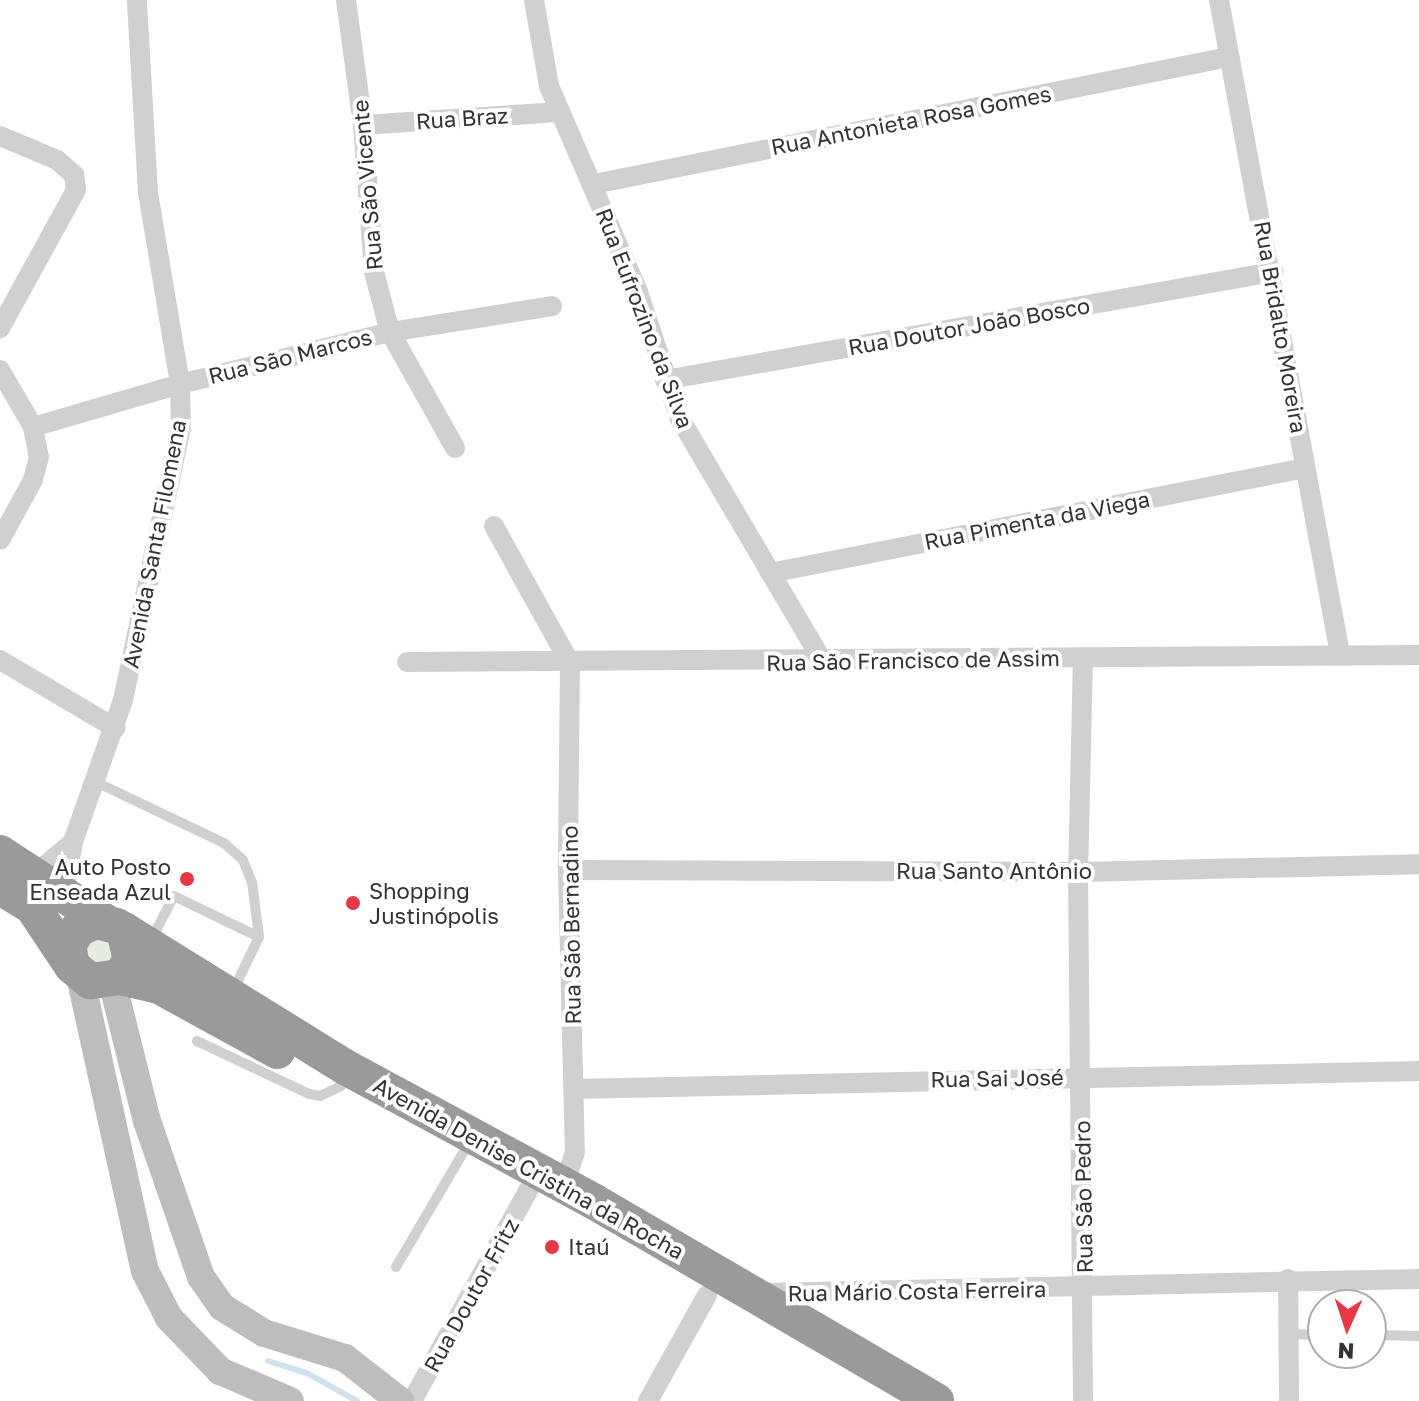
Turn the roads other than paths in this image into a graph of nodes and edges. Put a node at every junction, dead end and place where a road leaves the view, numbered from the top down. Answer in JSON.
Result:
{"nodes":[{"id":1,"x":137,"y":0,"type":"edge"},
{"id":2,"x":346,"y":0,"type":"edge"},
{"id":3,"x":534,"y":0,"type":"edge"},
{"id":4,"x":1219,"y":0,"type":"edge"},
{"id":5,"x":1229,"y":57,"type":"junction"},
{"id":6,"x":561,"y":112,"type":"junction"},
{"id":7,"x":363,"y":125,"type":"junction"},
{"id":8,"x":0,"y":136,"type":"edge"},
{"id":9,"x":594,"y":184,"type":"junction"},
{"id":10,"x":1273,"y":272,"type":"junction"},
{"id":11,"x":552,"y":306,"type":"dead end"},
{"id":12,"x":0,"y":328,"type":"edge"},
{"id":13,"x":390,"y":332,"type":"junction"},
{"id":14,"x":2,"y":378,"type":"edge"},
{"id":15,"x":665,"y":380,"type":"junction"},
{"id":16,"x":180,"y":384,"type":"junction"},
{"id":17,"x":33,"y":427,"type":"junction"},
{"id":18,"x":455,"y":448,"type":"dead end"},
{"id":19,"x":1305,"y":468,"type":"junction"},
{"id":20,"x":494,"y":526,"type":"dead end"},
{"id":21,"x":0,"y":540,"type":"edge"},
{"id":22,"x":770,"y":573,"type":"junction"},
{"id":23,"x":1340,"y":654,"type":"junction"},
{"id":24,"x":1419,"y":655,"type":"edge"},
{"id":25,"x":1083,"y":657,"type":"junction"},
{"id":26,"x":0,"y":660,"type":"edge"},
{"id":27,"x":407,"y":662,"type":"dead end"},
{"id":28,"x":823,"y":662,"type":"junction"},
{"id":29,"x":570,"y":663,"type":"junction"},
{"id":30,"x":115,"y":728,"type":"junction"},
{"id":31,"x":98,"y":783,"type":"junction"},
{"id":32,"x":73,"y":842,"type":"junction"},
{"id":33,"x":0,"y":853,"type":"edge"},
{"id":34,"x":1419,"y":864,"type":"edge"},
{"id":35,"x":568,"y":870,"type":"junction"},
{"id":36,"x":1078,"y":872,"type":"junction"},
{"id":37,"x":49,"y":883,"type":"junction"},
{"id":38,"x":0,"y":887,"type":"edge"},
{"id":39,"x":126,"y":932,"type":"junction"},
{"id":40,"x":259,"y":937,"type":"junction"},
{"id":41,"x":96,"y":975,"type":"junction"},
{"id":42,"x":214,"y":1018,"type":"junction"},
{"id":43,"x":1419,"y":1071,"type":"edge"},
{"id":44,"x":1081,"y":1076,"type":"junction"},
{"id":45,"x":574,"y":1089,"type":"junction"},
{"id":46,"x":463,"y":1153,"type":"junction"},
{"id":47,"x":564,"y":1185,"type":"junction"},
{"id":48,"x":529,"y":1189,"type":"junction"},
{"id":49,"x":396,"y":1267,"type":"dead end"},
{"id":50,"x":1288,"y":1279,"type":"junction"},
{"id":51,"x":1419,"y":1279,"type":"edge"},
{"id":52,"x":1084,"y":1289,"type":"junction"},
{"id":53,"x":751,"y":1294,"type":"junction"},
{"id":54,"x":707,"y":1295,"type":"junction"},
{"id":55,"x":1289,"y":1334,"type":"junction"},
{"id":56,"x":1307,"y":1335,"type":"edge"},
{"id":57,"x":1387,"y":1335,"type":"edge"},
{"id":58,"x":1419,"y":1336,"type":"edge"},
{"id":59,"x":290,"y":1401,"type":"edge"},
{"id":60,"x":400,"y":1401,"type":"edge"},
{"id":61,"x":412,"y":1401,"type":"edge"},
{"id":62,"x":648,"y":1401,"type":"edge"},
{"id":63,"x":890,"y":1401,"type":"edge"},
{"id":64,"x":936,"y":1401,"type":"edge"},
{"id":65,"x":1083,"y":1401,"type":"edge"},
{"id":66,"x":1289,"y":1401,"type":"edge"}],
"edges":[{"from":1,"to":16,"type":"street","name":"Avenida Santa Filomena"},
{"from":2,"to":7,"type":"street","name":"Rua São Vicente"},
{"from":3,"to":6,"type":"street","name":"Rua Eufrozino da Silva"},
{"from":4,"to":5,"type":"street","name":"Rua Bridalto Moreira"},
{"from":5,"to":9,"type":"street","name":"Rua Antonieta Rosa Gomes"},
{"from":5,"to":10,"type":"street","name":"Rua Bridalto Moreira"},
{"from":6,"to":7,"type":"street","name":"Rua Braz"},
{"from":6,"to":9,"type":"street","name":"Rua Eufrozino da Silva"},
{"from":7,"to":13,"type":"street","name":"Rua São Vicente"},
{"from":8,"to":12,"type":"street"},
{"from":9,"to":15,"type":"street","name":"Rua Eufrozino da Silva"},
{"from":10,"to":15,"type":"street","name":"Rua Doutor João Bosco"},
{"from":10,"to":19,"type":"street","name":"Rua Bridalto Moreira"},
{"from":11,"to":13,"type":"street","name":"Rua São Marcos"},
{"from":13,"to":16,"type":"street","name":"Rua São Marcos"},
{"from":13,"to":18,"type":"street","name":"Rua São Vicente"},
{"from":14,"to":17,"type":"street"},
{"from":15,"to":22,"type":"street","name":"Rua Eufrozino da Silva"},
{"from":16,"to":17,"type":"street","name":"Rua São Marcos"},
{"from":16,"to":30,"type":"street","name":"Avenida Santa Filomena"},
{"from":17,"to":21,"type":"street"},
{"from":19,"to":22,"type":"street","name":"Rua Pimenta da Viega"},
{"from":19,"to":23,"type":"street","name":"Rua Bridalto Moreira"},
{"from":20,"to":29,"type":"street"},
{"from":22,"to":28,"type":"street","name":"Rua Eufrozino da Silva"},
{"from":23,"to":24,"type":"street","name":"Rua São Francisco de Assim"},
{"from":23,"to":25,"type":"street","name":"Rua São Francisco de Assim"},
{"from":25,"to":28,"type":"street","name":"Rua São Francisco de Assim"},
{"from":25,"to":36,"type":"street","name":"Rua São Pedro"},
{"from":26,"to":30,"type":"street"},
{"from":27,"to":29,"type":"street","name":"Rua São Francisco de Assim"},
{"from":28,"to":29,"type":"street","name":"Rua São Francisco de Assim"},
{"from":29,"to":35,"type":"street","name":"Rua São Bernadino"},
{"from":30,"to":31,"type":"street","name":"Avenida Santa Filomena"},
{"from":31,"to":32,"type":"street","name":"Avenida Santa Filomena"},
{"from":31,"to":40,"type":"lane"},
{"from":32,"to":37,"type":"street","name":"Avenida Santa Filomena"},
{"from":32,"to":37,"type":"street","name":"Avenida Santa Filomena"},
{"from":33,"to":37,"type":"highway","name":"Avenida Denise Cristina da Rocha"},
{"from":34,"to":36,"type":"street","name":"Rua Santo Antônio"},
{"from":35,"to":36,"type":"street","name":"Rua Santo Antônio"},
{"from":35,"to":45,"type":"street","name":"Rua São Bernadino"},
{"from":36,"to":44,"type":"street","name":"Rua São Pedro"},
{"from":37,"to":39,"type":"highway","name":"Avenida Denise Cristina da Rocha"},
{"from":38,"to":41,"type":"highway"},
{"from":39,"to":40,"type":"lane"},
{"from":39,"to":41,"type":"highway"},
{"from":39,"to":41,"type":"highway"},
{"from":39,"to":42,"type":"highway","name":"Avenida Denise Cristina da Rocha"},
{"from":40,"to":42,"type":"lane"},
{"from":41,"to":42,"type":"highway","name":"Avenida Denise Cristina da Rocha"},
{"from":41,"to":59,"type":"street"},
{"from":41,"to":60,"type":"street"},
{"from":42,"to":46,"type":"highway","name":"Avenida Denise Cristina da Rocha"},
{"from":42,"to":47,"type":"highway","name":"Avenida Denise Cristina da Rocha"},
{"from":43,"to":44,"type":"street","name":"Rua Sai José"},
{"from":44,"to":45,"type":"street","name":"Rua Sai José"},
{"from":44,"to":52,"type":"street","name":"Rua São Pedro"},
{"from":45,"to":47,"type":"street","name":"Rua São Bernadino"},
{"from":46,"to":48,"type":"highway","name":"Avenida Denise Cristina da Rocha"},
{"from":46,"to":49,"type":"lane"},
{"from":47,"to":53,"type":"highway","name":"Avenida Denise Cristina da Rocha"},
{"from":48,"to":54,"type":"highway","name":"Avenida Denise Cristina da Rocha"},
{"from":48,"to":61,"type":"street","name":"Rua Doutor Fritz"},
{"from":50,"to":51,"type":"street","name":"Rua Mário Costa Ferreira"},
{"from":50,"to":52,"type":"street","name":"Rua Mário Costa Ferreira"},
{"from":50,"to":55,"type":"street"},
{"from":52,"to":53,"type":"street","name":"Rua Mário Costa Ferreira"},
{"from":52,"to":65,"type":"street","name":"Rua São Pedro"},
{"from":53,"to":64,"type":"highway","name":"Avenida Denise Cristina da Rocha"},
{"from":54,"to":62,"type":"street"},
{"from":54,"to":63,"type":"highway","name":"Avenida Denise Cristina da Rocha"},
{"from":55,"to":56,"type":"lane"},
{"from":55,"to":66,"type":"street"},
{"from":57,"to":58,"type":"lane"}]}
